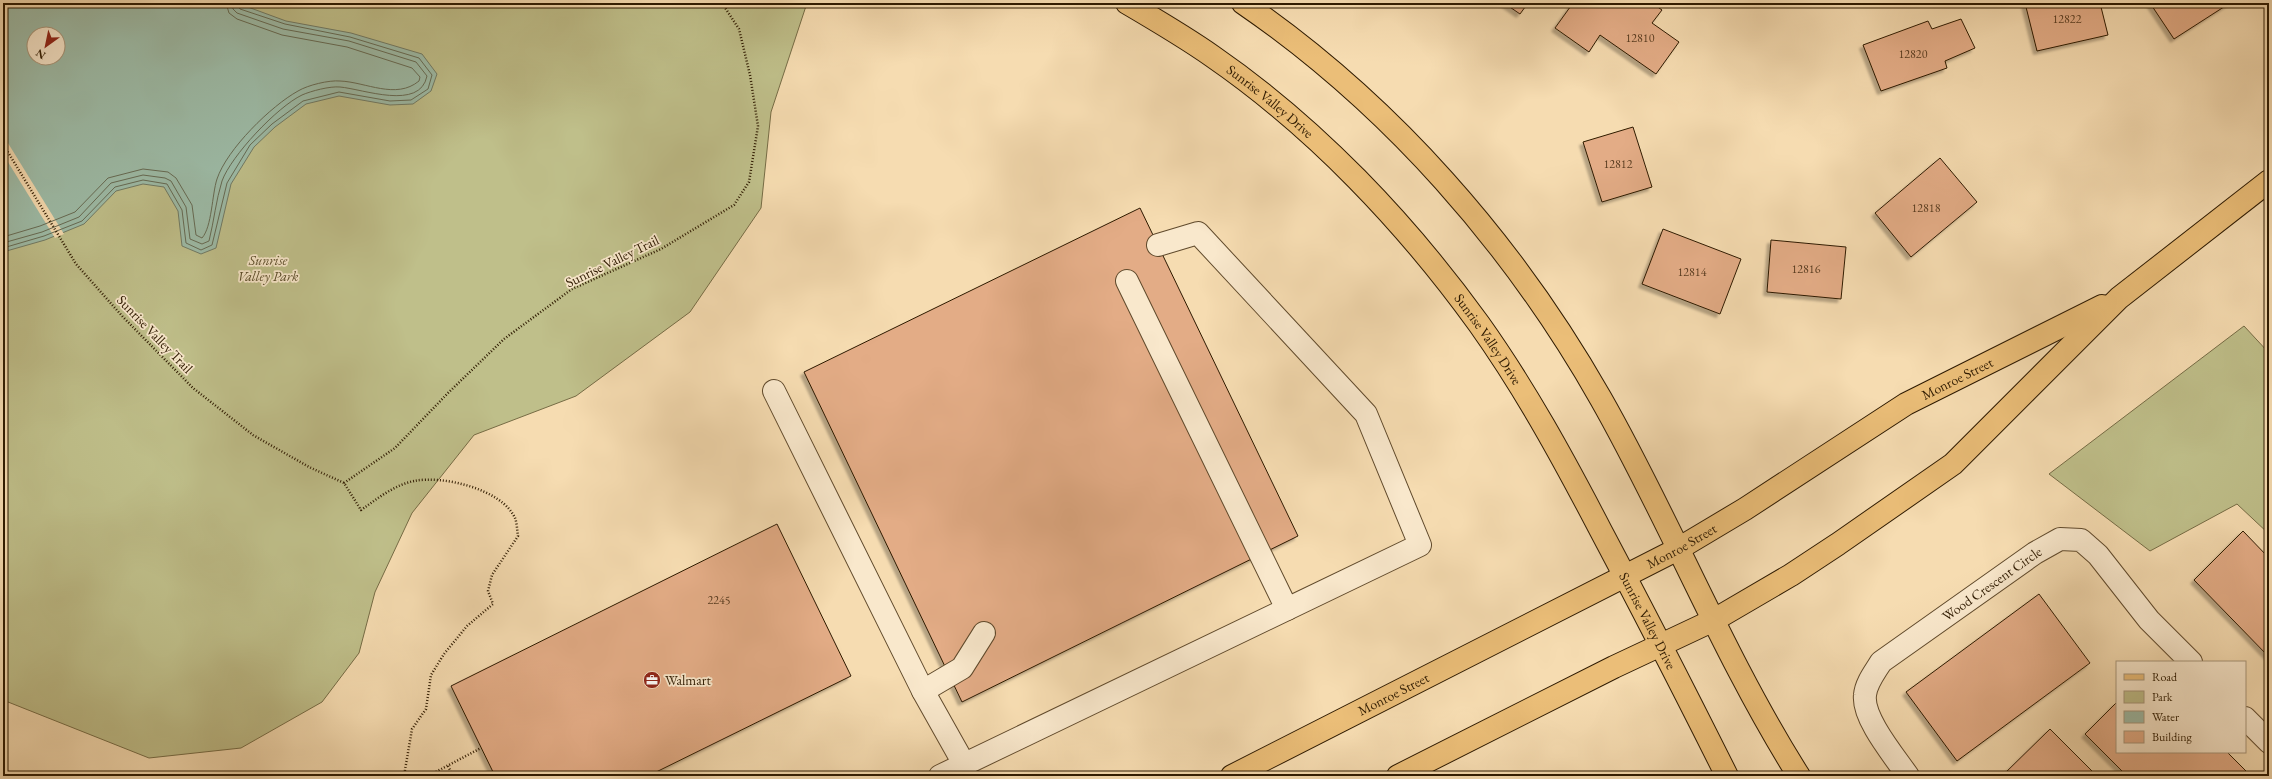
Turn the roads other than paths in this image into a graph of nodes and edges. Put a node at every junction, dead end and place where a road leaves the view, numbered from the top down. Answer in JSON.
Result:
{"nodes":[{"id":1,"x":1127,"y":3,"type":"edge"},
{"id":2,"x":1243,"y":3,"type":"edge"},
{"id":3,"x":2269,"y":181,"type":"edge"},
{"id":4,"x":1158,"y":245,"type":"dead end"},
{"id":5,"x":1127,"y":281,"type":"dead end"},
{"id":6,"x":2119,"y":298,"type":"junction"},
{"id":7,"x":774,"y":391,"type":"dead end"},
{"id":8,"x":1678,"y":549,"type":"junction"},
{"id":9,"x":1626,"y":577,"type":"junction"},
{"id":10,"x":1287,"y":609,"type":"junction"},
{"id":11,"x":1714,"y":620,"type":"junction"},
{"id":12,"x":984,"y":633,"type":"dead end"},
{"id":13,"x":1660,"y":646,"type":"junction"},
{"id":14,"x":2189,"y":661,"type":"edge"},
{"id":15,"x":923,"y":691,"type":"junction"},
{"id":16,"x":2246,"y":719,"type":"edge"},
{"id":17,"x":2269,"y":742,"type":"edge"},
{"id":18,"x":964,"y":764,"type":"junction"},
{"id":19,"x":940,"y":776,"type":"edge"},
{"id":20,"x":1232,"y":776,"type":"edge"},
{"id":21,"x":1398,"y":776,"type":"edge"},
{"id":22,"x":1726,"y":776,"type":"edge"},
{"id":23,"x":1799,"y":776,"type":"edge"},
{"id":24,"x":1908,"y":776,"type":"edge"}],
"edges":[{"from":1,"to":9,"type":"main road","name":"Sunrise Valley Drive"},
{"from":2,"to":8,"type":"main road"},
{"from":3,"to":6,"type":"main road","name":"Monroe Street"},
{"from":4,"to":10,"type":"street"},
{"from":5,"to":10,"type":"street"},
{"from":6,"to":8,"type":"main road","name":"Monroe Street"},
{"from":6,"to":11,"type":"main road","name":"Monroe Street"},
{"from":7,"to":15,"type":"street"},
{"from":8,"to":9,"type":"main road","name":"Monroe Street"},
{"from":8,"to":11,"type":"main road"},
{"from":9,"to":13,"type":"main road","name":"Sunrise Valley Drive"},
{"from":9,"to":20,"type":"main road","name":"Monroe Street"},
{"from":10,"to":18,"type":"street"},
{"from":11,"to":13,"type":"main road","name":"Monroe Street"},
{"from":11,"to":23,"type":"main road"},
{"from":12,"to":15,"type":"street"},
{"from":13,"to":21,"type":"main road","name":"Monroe Street"},
{"from":13,"to":22,"type":"main road","name":"Sunrise Valley Drive"},
{"from":14,"to":24,"type":"street","name":"Wood Crescent Circle"},
{"from":15,"to":18,"type":"street"},
{"from":16,"to":17,"type":"street"},
{"from":18,"to":19,"type":"street"}]}
